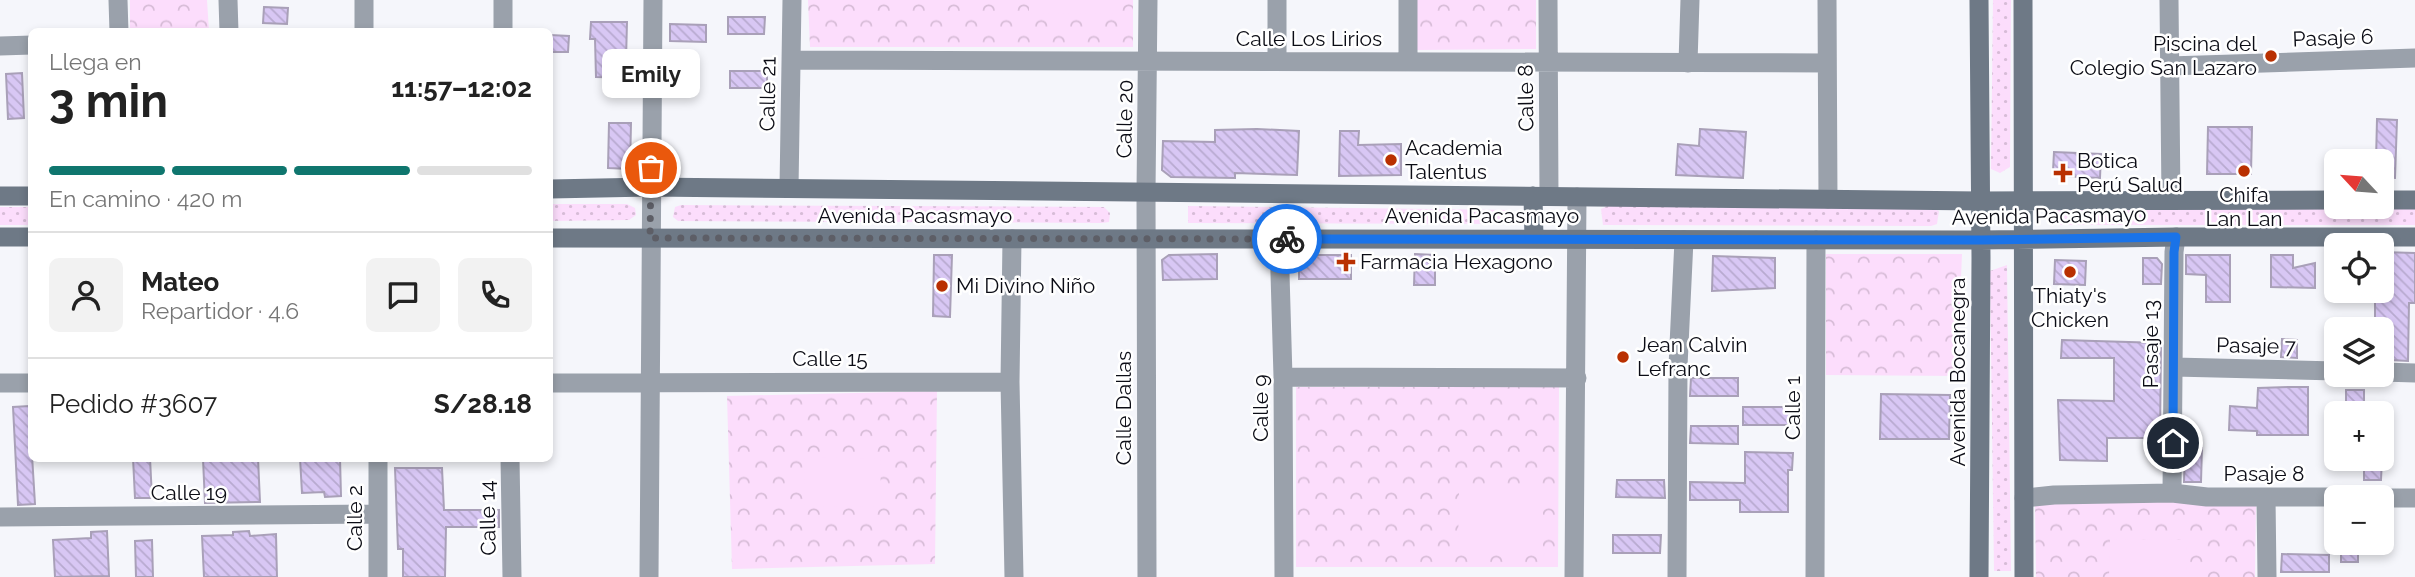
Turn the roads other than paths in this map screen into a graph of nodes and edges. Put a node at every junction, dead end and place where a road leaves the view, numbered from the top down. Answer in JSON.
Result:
{"nodes":[{"id":1,"x":118,"y":0,"type":"edge"},
{"id":2,"x":228,"y":0,"type":"edge"},
{"id":3,"x":364,"y":0,"type":"edge"},
{"id":4,"x":503,"y":0,"type":"edge"},
{"id":5,"x":653,"y":0,"type":"edge"},
{"id":6,"x":792,"y":0,"type":"edge"},
{"id":7,"x":1148,"y":0,"type":"edge"},
{"id":8,"x":1277,"y":0,"type":"edge"},
{"id":9,"x":1408,"y":0,"type":"edge"},
{"id":10,"x":1548,"y":0,"type":"edge"},
{"id":11,"x":1690,"y":0,"type":"edge"},
{"id":12,"x":1827,"y":0,"type":"edge"},
{"id":13,"x":1979,"y":0,"type":"edge"},
{"id":14,"x":2023,"y":0,"type":"edge"},
{"id":15,"x":2169,"y":0,"type":"edge"},
{"id":16,"x":119,"y":28,"type":"edge"},
{"id":17,"x":229,"y":28,"type":"edge"},
{"id":18,"x":364,"y":28,"type":"edge"},
{"id":19,"x":503,"y":28,"type":"edge"},
{"id":20,"x":28,"y":45,"type":"edge"},
{"id":21,"x":0,"y":46,"type":"edge"},
{"id":22,"x":2415,"y":58,"type":"edge"},
{"id":23,"x":791,"y":60,"type":"junction"},
{"id":24,"x":1148,"y":61,"type":"junction"},
{"id":25,"x":1277,"y":61,"type":"junction"},
{"id":26,"x":1408,"y":62,"type":"junction"},
{"id":27,"x":1548,"y":62,"type":"junction"},
{"id":28,"x":1688,"y":63,"type":"junction"},
{"id":29,"x":1827,"y":63,"type":"junction"},
{"id":30,"x":2169,"y":66,"type":"junction"},
{"id":31,"x":650,"y":187,"type":"junction"},
{"id":32,"x":789,"y":188,"type":"junction"},
{"id":33,"x":553,"y":189,"type":"edge"},
{"id":34,"x":1146,"y":192,"type":"junction"},
{"id":35,"x":0,"y":196,"type":"edge"},
{"id":36,"x":28,"y":196,"type":"edge"},
{"id":37,"x":1541,"y":196,"type":"junction"},
{"id":38,"x":1577,"y":197,"type":"junction"},
{"id":39,"x":1828,"y":199,"type":"junction"},
{"id":40,"x":2324,"y":200,"type":"edge"},
{"id":41,"x":2394,"y":200,"type":"edge"},
{"id":42,"x":2415,"y":200,"type":"edge"},
{"id":43,"x":1980,"y":201,"type":"junction"},
{"id":44,"x":2023,"y":201,"type":"junction"},
{"id":45,"x":2171,"y":201,"type":"junction"},
{"id":46,"x":0,"y":237,"type":"edge"},
{"id":47,"x":28,"y":237,"type":"edge"},
{"id":48,"x":2176,"y":237,"type":"junction"},
{"id":49,"x":2415,"y":237,"type":"edge"},
{"id":50,"x":553,"y":238,"type":"edge"},
{"id":51,"x":650,"y":238,"type":"junction"},
{"id":52,"x":1012,"y":239,"type":"junction"},
{"id":53,"x":1146,"y":239,"type":"junction"},
{"id":54,"x":1279,"y":239,"type":"junction"},
{"id":55,"x":1534,"y":239,"type":"junction"},
{"id":56,"x":1578,"y":239,"type":"junction"},
{"id":57,"x":2023,"y":239,"type":"junction"},
{"id":58,"x":1684,"y":240,"type":"junction"},
{"id":59,"x":1816,"y":240,"type":"junction"},
{"id":60,"x":1981,"y":240,"type":"junction"},
{"id":61,"x":2175,"y":367,"type":"junction"},
{"id":62,"x":2324,"y":371,"type":"edge"},
{"id":63,"x":2394,"y":372,"type":"edge"},
{"id":64,"x":2415,"y":373,"type":"edge"},
{"id":65,"x":1283,"y":377,"type":"junction"},
{"id":66,"x":1577,"y":378,"type":"junction"},
{"id":67,"x":1010,"y":382,"type":"junction"},
{"id":68,"x":0,"y":383,"type":"edge"},
{"id":69,"x":28,"y":383,"type":"edge"},
{"id":70,"x":553,"y":383,"type":"edge"},
{"id":71,"x":650,"y":383,"type":"junction"},
{"id":72,"x":378,"y":462,"type":"edge"},
{"id":73,"x":510,"y":462,"type":"edge"},
{"id":74,"x":2172,"y":493,"type":"junction"},
{"id":75,"x":2266,"y":497,"type":"junction"},
{"id":76,"x":2324,"y":497,"type":"edge"},
{"id":77,"x":2024,"y":498,"type":"junction"},
{"id":78,"x":2394,"y":498,"type":"edge"},
{"id":79,"x":2415,"y":498,"type":"edge"},
{"id":80,"x":378,"y":514,"type":"junction"},
{"id":81,"x":0,"y":517,"type":"edge"},
{"id":82,"x":378,"y":577,"type":"edge"},
{"id":83,"x":512,"y":577,"type":"edge"},
{"id":84,"x":649,"y":577,"type":"edge"},
{"id":85,"x":1014,"y":577,"type":"edge"},
{"id":86,"x":1147,"y":577,"type":"edge"},
{"id":87,"x":1284,"y":577,"type":"edge"},
{"id":88,"x":1574,"y":577,"type":"edge"},
{"id":89,"x":1677,"y":577,"type":"edge"},
{"id":90,"x":1815,"y":577,"type":"edge"},
{"id":91,"x":1979,"y":577,"type":"edge"},
{"id":92,"x":2024,"y":577,"type":"edge"},
{"id":93,"x":2267,"y":577,"type":"edge"}],
"edges":[{"from":1,"to":16,"type":"street"},
{"from":2,"to":17,"type":"street"},
{"from":3,"to":18,"type":"street"},
{"from":4,"to":19,"type":"street"},
{"from":5,"to":31,"type":"street"},
{"from":6,"to":23,"type":"street","name":"Calle 21"},
{"from":7,"to":24,"type":"street","name":"Calle 20"},
{"from":8,"to":25,"type":"street"},
{"from":9,"to":26,"type":"street"},
{"from":10,"to":27,"type":"street","name":"Calle 8"},
{"from":11,"to":28,"type":"street"},
{"from":12,"to":29,"type":"street"},
{"from":13,"to":43,"type":"main road","name":"Avenida Bocanegra"},
{"from":14,"to":44,"type":"main road"},
{"from":15,"to":30,"type":"street"},
{"from":20,"to":21,"type":"street"},
{"from":22,"to":30,"type":"street","name":"Pasaje 6"},
{"from":23,"to":24,"type":"street","name":"Calle Los Lirios"},
{"from":23,"to":32,"type":"street","name":"Calle 21"},
{"from":24,"to":25,"type":"street","name":"Calle Los Lirios"},
{"from":24,"to":34,"type":"street","name":"Calle 20"},
{"from":25,"to":26,"type":"street","name":"Calle Los Lirios"},
{"from":26,"to":27,"type":"street","name":"Calle Los Lirios"},
{"from":27,"to":28,"type":"street","name":"Calle Los Lirios"},
{"from":27,"to":37,"type":"street","name":"Calle 8"},
{"from":28,"to":29,"type":"street","name":"Calle Los Lirios"},
{"from":29,"to":39,"type":"street"},
{"from":30,"to":45,"type":"street"},
{"from":31,"to":32,"type":"main road","name":"Avenida Pacasmayo"},
{"from":31,"to":33,"type":"main road","name":"Avenida Pacasmayo"},
{"from":31,"to":51,"type":"street"},
{"from":32,"to":34,"type":"main road","name":"Avenida Pacasmayo"},
{"from":34,"to":37,"type":"main road","name":"Avenida Pacasmayo"},
{"from":34,"to":53,"type":"street","name":"Calle 20"},
{"from":35,"to":36,"type":"main road"},
{"from":37,"to":38,"type":"main road","name":"Avenida Pacasmayo"},
{"from":37,"to":55,"type":"main road"},
{"from":38,"to":39,"type":"main road","name":"Avenida Pacasmayo"},
{"from":38,"to":56,"type":"street"},
{"from":39,"to":43,"type":"main road","name":"Avenida Pacasmayo"},
{"from":40,"to":45,"type":"main road","name":"Avenida Pacasmayo"},
{"from":41,"to":42,"type":"main road"},
{"from":43,"to":44,"type":"main road","name":"Avenida Pacasmayo"},
{"from":43,"to":60,"type":"main road","name":"Avenida Bocanegra"},
{"from":44,"to":45,"type":"main road","name":"Avenida Pacasmayo"},
{"from":44,"to":57,"type":"main road"},
{"from":46,"to":47,"type":"main road"},
{"from":48,"to":49,"type":"main road","name":"Avenida Pacasmayo"},
{"from":48,"to":57,"type":"main road","name":"Avenida Pacasmayo"},
{"from":48,"to":61,"type":"street","name":"Pasaje 13"},
{"from":50,"to":51,"type":"main road","name":"Avenida Pacasmayo"},
{"from":51,"to":52,"type":"main road","name":"Avenida Pacasmayo"},
{"from":51,"to":71,"type":"street"},
{"from":52,"to":53,"type":"main road","name":"Avenida Pacasmayo"},
{"from":52,"to":67,"type":"street"},
{"from":53,"to":54,"type":"main road","name":"Avenida Pacasmayo"},
{"from":53,"to":86,"type":"street","name":"Calle Dallas"},
{"from":54,"to":55,"type":"main road","name":"Avenida Pacasmayo"},
{"from":54,"to":65,"type":"street","name":"Calle 9"},
{"from":55,"to":56,"type":"main road","name":"Avenida Pacasmayo"},
{"from":56,"to":58,"type":"main road","name":"Avenida Pacasmayo"},
{"from":56,"to":66,"type":"street"},
{"from":57,"to":60,"type":"main road","name":"Avenida Pacasmayo"},
{"from":57,"to":77,"type":"main road"},
{"from":58,"to":59,"type":"main road","name":"Avenida Pacasmayo"},
{"from":58,"to":89,"type":"street"},
{"from":59,"to":60,"type":"main road","name":"Avenida Pacasmayo"},
{"from":59,"to":90,"type":"street","name":"Calle 1"},
{"from":60,"to":91,"type":"main road","name":"Avenida Bocanegra"},
{"from":61,"to":62,"type":"street","name":"Pasaje 7"},
{"from":61,"to":74,"type":"street","name":"Pasaje 13"},
{"from":63,"to":64,"type":"street"},
{"from":65,"to":66,"type":"street"},
{"from":65,"to":87,"type":"street","name":"Calle 9"},
{"from":66,"to":88,"type":"street"},
{"from":67,"to":71,"type":"street","name":"Calle 15"},
{"from":67,"to":85,"type":"street"},
{"from":68,"to":69,"type":"street"},
{"from":70,"to":71,"type":"street","name":"Calle 15"},
{"from":71,"to":84,"type":"street"},
{"from":72,"to":80,"type":"street","name":"Calle 2"},
{"from":73,"to":83,"type":"street","name":"Calle 14"},
{"from":74,"to":75,"type":"street","name":"Pasaje 8"},
{"from":74,"to":77,"type":"street","name":"Pasaje 8"},
{"from":75,"to":76,"type":"street","name":"Pasaje 8"},
{"from":75,"to":93,"type":"street"},
{"from":77,"to":92,"type":"main road"},
{"from":78,"to":79,"type":"street"},
{"from":80,"to":81,"type":"street","name":"Calle 19"},
{"from":80,"to":82,"type":"street","name":"Calle 2"}]}
